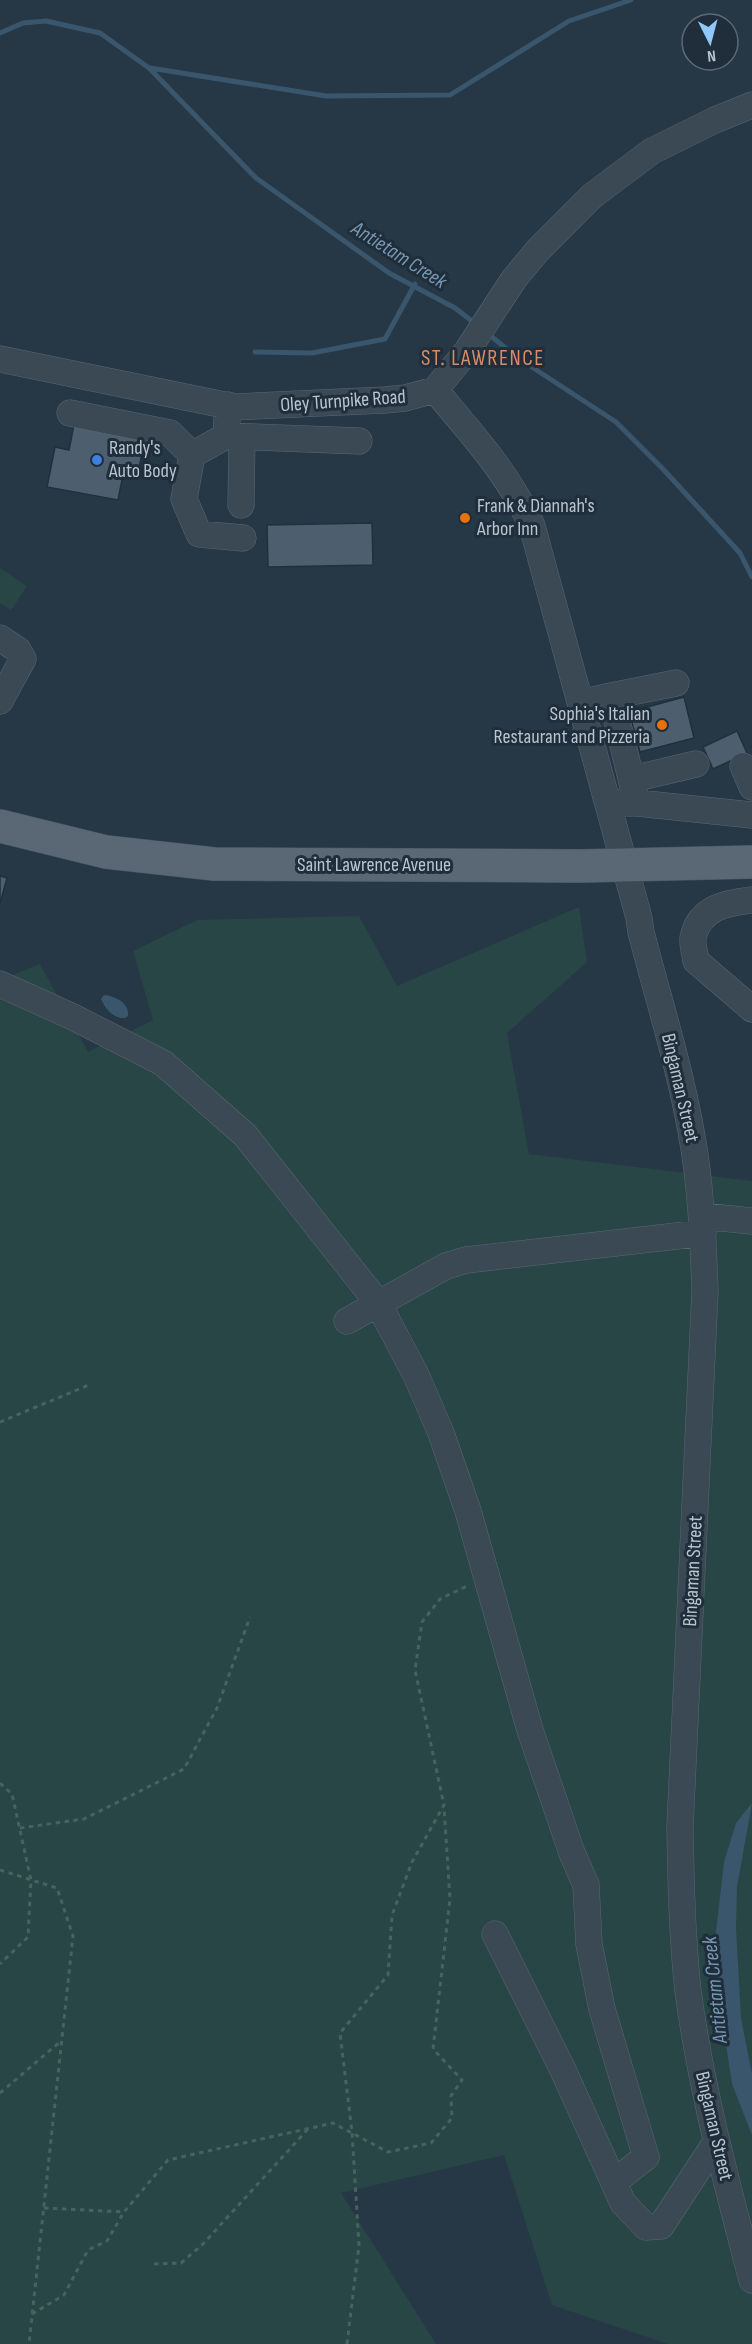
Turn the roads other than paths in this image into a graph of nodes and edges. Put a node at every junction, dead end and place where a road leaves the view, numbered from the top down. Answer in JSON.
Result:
{"nodes":[{"id":1,"x":752,"y":105,"type":"edge"},
{"id":2,"x":0,"y":359,"type":"edge"},
{"id":3,"x":119,"y":382,"type":"junction"},
{"id":4,"x":435,"y":390,"type":"junction"},
{"id":5,"x":331,"y":403,"type":"junction"},
{"id":6,"x":228,"y":405,"type":"junction"},
{"id":7,"x":70,"y":413,"type":"dead end"},
{"id":8,"x":111,"y":421,"type":"junction"},
{"id":9,"x":234,"y":436,"type":"junction"},
{"id":10,"x":330,"y":440,"type":"junction"},
{"id":11,"x":359,"y":441,"type":"dead end"},
{"id":12,"x":192,"y":456,"type":"junction"},
{"id":13,"x":241,"y":505,"type":"dead end"},
{"id":14,"x":243,"y":538,"type":"dead end"},
{"id":15,"x":0,"y":638,"type":"edge"},
{"id":16,"x":676,"y":683,"type":"dead end"},
{"id":17,"x":611,"y":696,"type":"junction"},
{"id":18,"x":0,"y":700,"type":"edge"},
{"id":19,"x":581,"y":703,"type":"junction"},
{"id":20,"x":696,"y":764,"type":"dead end"},
{"id":21,"x":635,"y":791,"type":"junction"},
{"id":22,"x":608,"y":803,"type":"junction"},
{"id":23,"x":752,"y":815,"type":"edge"},
{"id":24,"x":0,"y":826,"type":"edge"},
{"id":25,"x":752,"y":862,"type":"edge"},
{"id":26,"x":623,"y":864,"type":"junction"},
{"id":27,"x":752,"y":900,"type":"edge"},
{"id":28,"x":0,"y":984,"type":"edge"},
{"id":29,"x":752,"y":1008,"type":"edge"},
{"id":30,"x":752,"y":1221,"type":"edge"},
{"id":31,"x":702,"y":1224,"type":"junction"},
{"id":32,"x":378,"y":1303,"type":"junction"},
{"id":33,"x":347,"y":1321,"type":"dead end"},
{"id":34,"x":495,"y":1934,"type":"dead end"},
{"id":35,"x":716,"y":2142,"type":"junction"},
{"id":36,"x":614,"y":2182,"type":"junction"},
{"id":37,"x":752,"y":2280,"type":"edge"}],
"edges":[{"from":1,"to":4,"type":"street"},
{"from":2,"to":3,"type":"street","name":"Oley Turnpike Road"},
{"from":3,"to":6,"type":"street","name":"Oley Turnpike Road"},
{"from":3,"to":8,"type":"street"},
{"from":4,"to":5,"type":"street","name":"Oley Turnpike Road"},
{"from":4,"to":19,"type":"street","name":"Bingaman Street"},
{"from":5,"to":6,"type":"street","name":"Oley Turnpike Road"},
{"from":5,"to":10,"type":"street"},
{"from":6,"to":9,"type":"street"},
{"from":7,"to":8,"type":"street"},
{"from":8,"to":12,"type":"street"},
{"from":9,"to":10,"type":"street"},
{"from":9,"to":12,"type":"street"},
{"from":9,"to":13,"type":"street"},
{"from":10,"to":11,"type":"street"},
{"from":12,"to":14,"type":"street"},
{"from":15,"to":18,"type":"street"},
{"from":16,"to":17,"type":"street"},
{"from":17,"to":19,"type":"street"},
{"from":17,"to":21,"type":"street"},
{"from":19,"to":22,"type":"street","name":"Bingaman Street"},
{"from":20,"to":21,"type":"street"},
{"from":21,"to":22,"type":"street"},
{"from":21,"to":23,"type":"street"},
{"from":22,"to":26,"type":"street","name":"Bingaman Street"},
{"from":24,"to":26,"type":"main road","name":"Saint Lawrence Avenue"},
{"from":25,"to":26,"type":"main road","name":"Saint Lawrence Avenue"},
{"from":26,"to":31,"type":"street","name":"Bingaman Street"},
{"from":27,"to":29,"type":"street"},
{"from":28,"to":32,"type":"street"},
{"from":30,"to":31,"type":"street"},
{"from":31,"to":32,"type":"street"},
{"from":31,"to":35,"type":"street","name":"Bingaman Street"},
{"from":32,"to":33,"type":"street"},
{"from":32,"to":36,"type":"street"},
{"from":34,"to":36,"type":"street"},
{"from":35,"to":36,"type":"street"},
{"from":35,"to":37,"type":"street","name":"Bingaman Street"}]}
